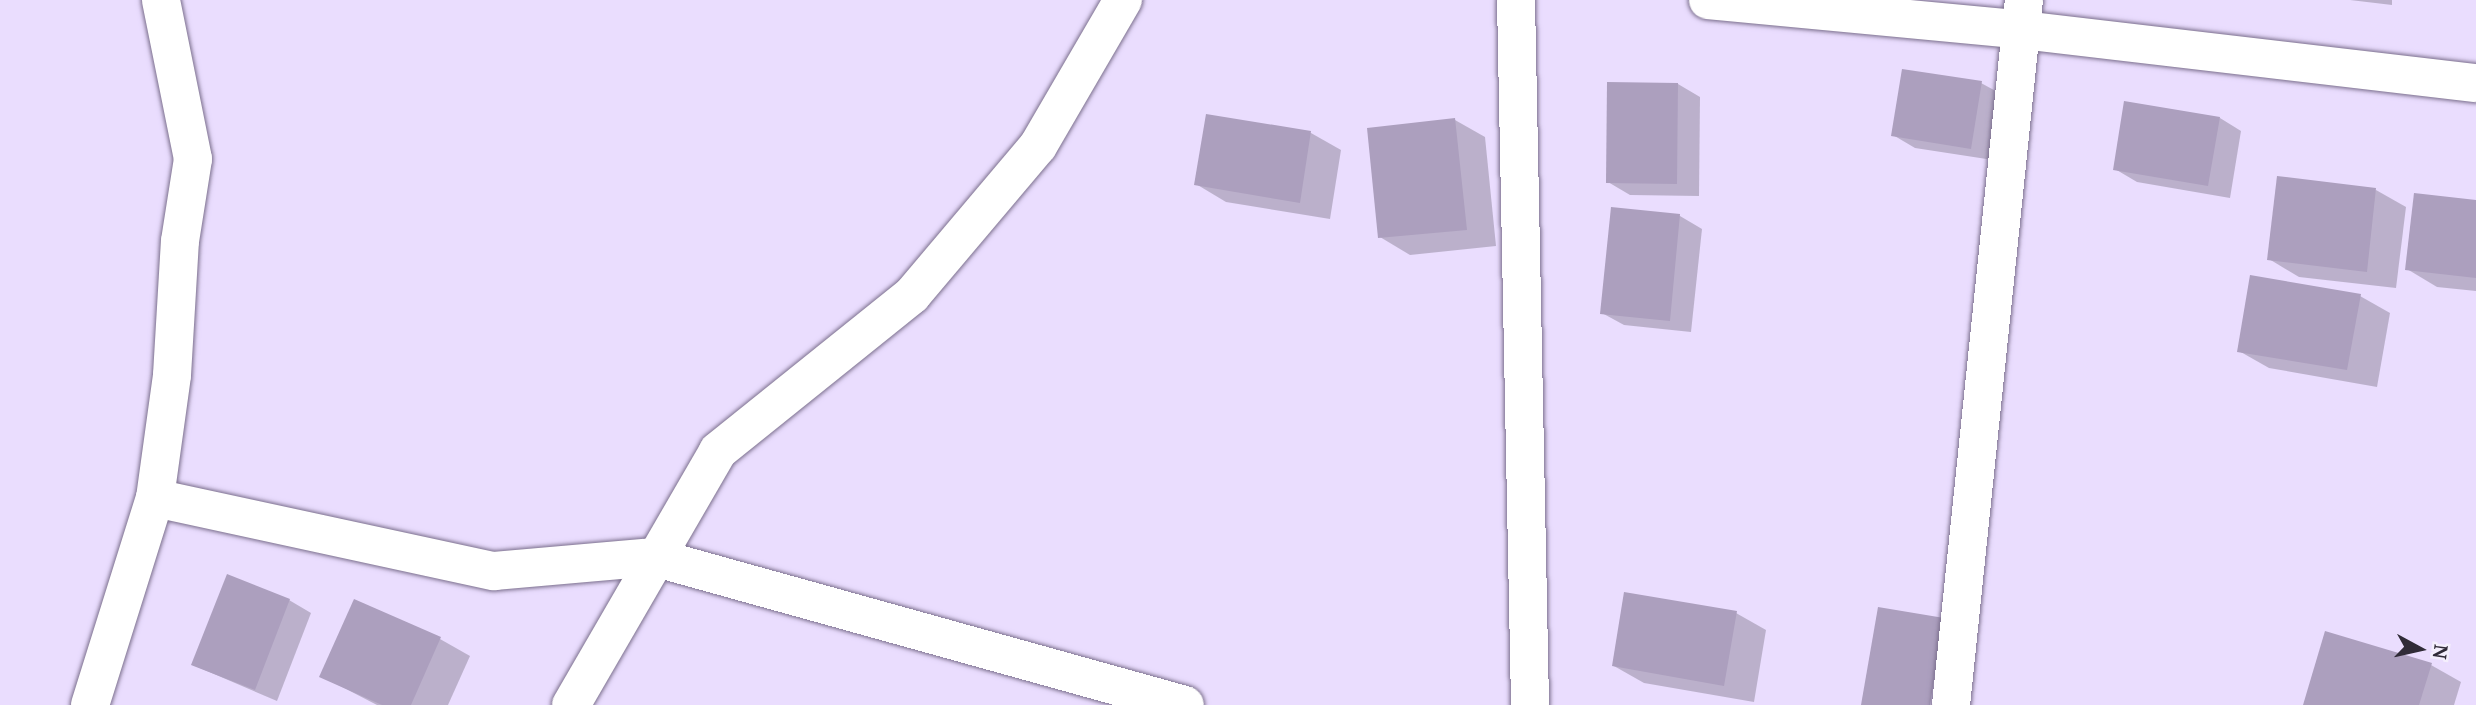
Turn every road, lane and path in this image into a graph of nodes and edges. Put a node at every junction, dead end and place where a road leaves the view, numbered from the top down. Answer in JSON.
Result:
{"nodes":[{"id":1,"x":161,"y":0,"type":"edge"},
{"id":2,"x":1124,"y":0,"type":"edge"},
{"id":3,"x":1516,"y":0,"type":"edge"},
{"id":4,"x":1708,"y":0,"type":"edge"},
{"id":5,"x":2023,"y":15,"type":"edge"},
{"id":6,"x":2476,"y":83,"type":"edge"},
{"id":7,"x":155,"y":498,"type":"junction"},
{"id":8,"x":653,"y":557,"type":"junction"},
{"id":9,"x":90,"y":705,"type":"edge"},
{"id":10,"x":571,"y":705,"type":"edge"},
{"id":11,"x":1185,"y":705,"type":"edge"},
{"id":12,"x":1531,"y":705,"type":"edge"},
{"id":13,"x":1951,"y":705,"type":"edge"}],
"edges":[{"from":1,"to":7,"type":"street"},
{"from":2,"to":8,"type":"street"},
{"from":3,"to":12,"type":"street"},
{"from":4,"to":5,"type":"street"},
{"from":5,"to":6,"type":"street"},
{"from":5,"to":13,"type":"street"},
{"from":7,"to":8,"type":"street"},
{"from":7,"to":9,"type":"street"},
{"from":8,"to":10,"type":"street"},
{"from":8,"to":11,"type":"street"}]}
